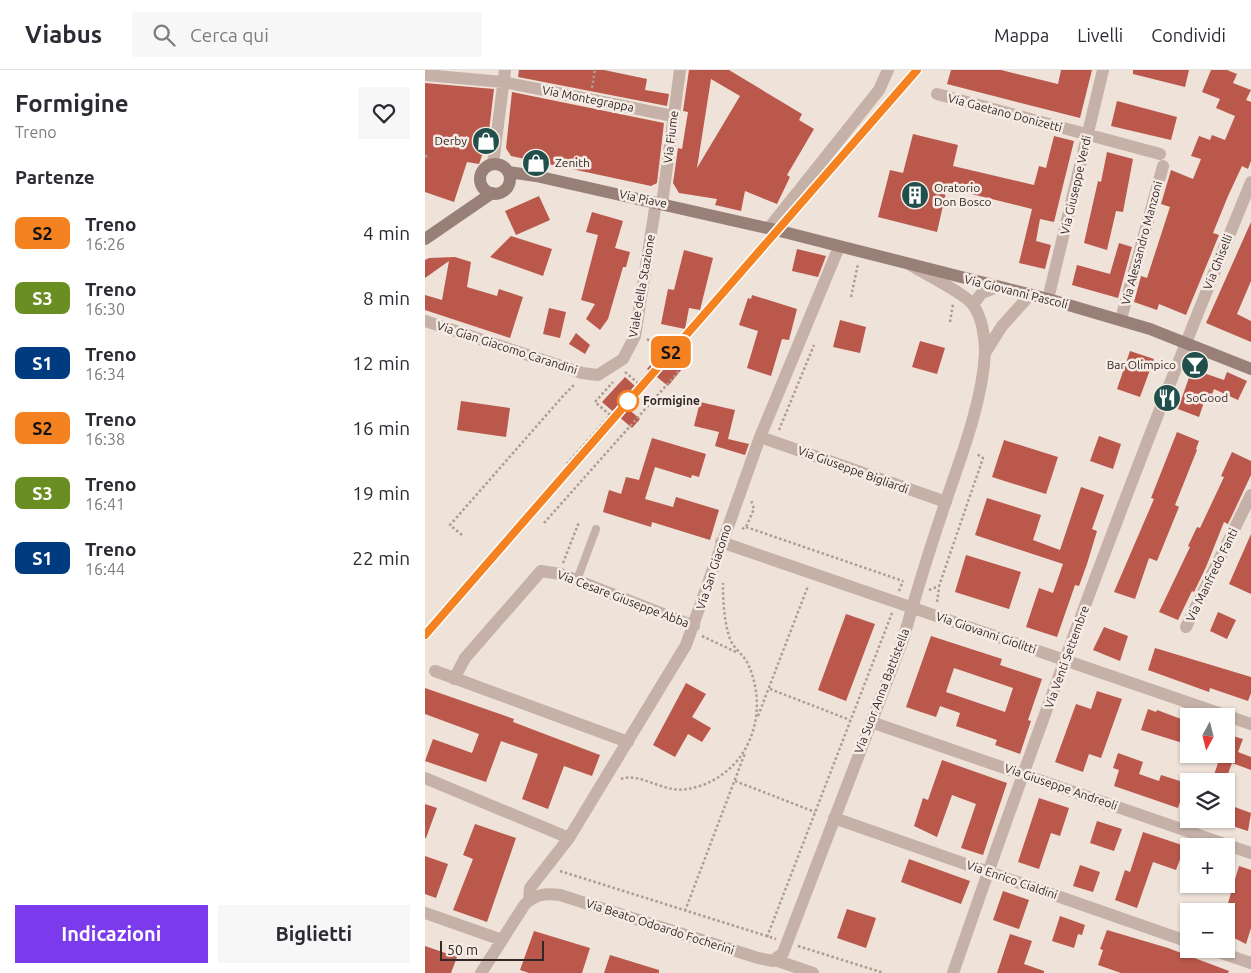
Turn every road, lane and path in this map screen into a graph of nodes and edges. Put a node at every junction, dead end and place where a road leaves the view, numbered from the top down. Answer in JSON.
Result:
{"nodes":[{"id":1,"x":595,"y":70,"type":"edge"},
{"id":2,"x":679,"y":70,"type":"edge"},
{"id":3,"x":888,"y":70,"type":"edge"},
{"id":4,"x":1103,"y":70,"type":"edge"},
{"id":5,"x":425,"y":75,"type":"edge"},
{"id":6,"x":504,"y":76,"type":"edge"},
{"id":7,"x":592,"y":93,"type":"dead end"},
{"id":8,"x":937,"y":94,"type":"dead end"},
{"id":9,"x":673,"y":116,"type":"junction"},
{"id":10,"x":1088,"y":135,"type":"junction"},
{"id":11,"x":425,"y":156,"type":"edge"},
{"id":12,"x":430,"y":158,"type":"dead end"},
{"id":13,"x":1161,"y":160,"type":"joint"},
{"id":14,"x":493,"y":164,"type":"junction"},
{"id":15,"x":508,"y":172,"type":"junction"},
{"id":16,"x":480,"y":182,"type":"junction"},
{"id":17,"x":1251,"y":182,"type":"edge"},
{"id":18,"x":492,"y":193,"type":"junction"},
{"id":19,"x":659,"y":203,"type":"junction"},
{"id":20,"x":462,"y":214,"type":"junction"},
{"id":21,"x":773,"y":229,"type":"junction"},
{"id":22,"x":425,"y":239,"type":"edge"},
{"id":23,"x":839,"y":247,"type":"junction"},
{"id":24,"x":861,"y":253,"type":"junction"},
{"id":25,"x":910,"y":265,"type":"junction"},
{"id":26,"x":999,"y":287,"type":"junction"},
{"id":27,"x":1030,"y":295,"type":"junction"},
{"id":28,"x":851,"y":296,"type":"dead end"},
{"id":29,"x":1048,"y":299,"type":"junction"},
{"id":30,"x":973,"y":304,"type":"junction"},
{"id":31,"x":1121,"y":319,"type":"junction"},
{"id":32,"x":425,"y":321,"type":"edge"},
{"id":33,"x":817,"y":336,"type":"dead end"},
{"id":34,"x":646,"y":339,"type":"dead end"},
{"id":35,"x":1185,"y":342,"type":"junction"},
{"id":36,"x":985,"y":353,"type":"junction"},
{"id":37,"x":664,"y":354,"type":"dead end"},
{"id":38,"x":1251,"y":369,"type":"edge"},
{"id":39,"x":680,"y":370,"type":"dead end"},
{"id":40,"x":650,"y":372,"type":"junction"},
{"id":41,"x":583,"y":378,"type":"junction"},
{"id":42,"x":639,"y":384,"type":"junction"},
{"id":43,"x":611,"y":416,"type":"junction"},
{"id":44,"x":760,"y":437,"type":"junction"},
{"id":45,"x":775,"y":442,"type":"junction"},
{"id":46,"x":965,"y":446,"type":"junction"},
{"id":47,"x":567,"y":464,"type":"dead end"},
{"id":48,"x":752,"y":495,"type":"dead end"},
{"id":49,"x":1251,"y":495,"type":"edge"},
{"id":50,"x":945,"y":502,"type":"junction"},
{"id":51,"x":579,"y":522,"type":"dead end"},
{"id":52,"x":544,"y":523,"type":"dead end"},
{"id":53,"x":746,"y":527,"type":"junction"},
{"id":54,"x":596,"y":529,"type":"dead end"},
{"id":55,"x":462,"y":535,"type":"dead end"},
{"id":56,"x":721,"y":542,"type":"junction"},
{"id":57,"x":735,"y":546,"type":"junction"},
{"id":58,"x":821,"y":552,"type":"junction"},
{"id":59,"x":561,"y":568,"type":"dead end"},
{"id":60,"x":813,"y":573,"type":"junction"},
{"id":61,"x":577,"y":580,"type":"junction"},
{"id":62,"x":939,"y":586,"type":"junction"},
{"id":63,"x":924,"y":588,"type":"dead end"},
{"id":64,"x":720,"y":592,"type":"dead end"},
{"id":65,"x":896,"y":602,"type":"junction"},
{"id":66,"x":936,"y":606,"type":"dead end"},
{"id":67,"x":912,"y":608,"type":"junction"},
{"id":68,"x":700,"y":627,"type":"junction"},
{"id":69,"x":1186,"y":628,"type":"dead end"},
{"id":70,"x":740,"y":653,"type":"junction"},
{"id":71,"x":1065,"y":661,"type":"junction"},
{"id":72,"x":435,"y":671,"type":"dead end"},
{"id":73,"x":454,"y":679,"type":"junction"},
{"id":74,"x":770,"y":689,"type":"junction"},
{"id":75,"x":758,"y":718,"type":"junction"},
{"id":76,"x":850,"y":720,"type":"junction"},
{"id":77,"x":871,"y":722,"type":"junction"},
{"id":78,"x":1251,"y":724,"type":"edge"},
{"id":79,"x":628,"y":742,"type":"junction"},
{"id":80,"x":745,"y":751,"type":"junction"},
{"id":81,"x":1024,"y":774,"type":"junction"},
{"id":82,"x":425,"y":778,"type":"edge"},
{"id":83,"x":735,"y":781,"type":"junction"},
{"id":84,"x":617,"y":785,"type":"dead end"},
{"id":85,"x":815,"y":812,"type":"junction"},
{"id":86,"x":835,"y":818,"type":"junction"},
{"id":87,"x":569,"y":838,"type":"junction"},
{"id":88,"x":1251,"y":852,"type":"edge"},
{"id":89,"x":554,"y":866,"type":"junction"},
{"id":90,"x":988,"y":872,"type":"junction"},
{"id":91,"x":548,"y":893,"type":"junction"},
{"id":92,"x":529,"y":901,"type":"junction"},
{"id":93,"x":685,"y":911,"type":"junction"},
{"id":94,"x":425,"y":913,"type":"edge"},
{"id":95,"x":698,"y":915,"type":"junction"},
{"id":96,"x":695,"y":922,"type":"dead end"},
{"id":97,"x":767,"y":937,"type":"junction"},
{"id":98,"x":1180,"y":939,"type":"edge"},
{"id":99,"x":502,"y":940,"type":"junction"},
{"id":100,"x":787,"y":943,"type":"junction"},
{"id":101,"x":1235,"y":958,"type":"edge"},
{"id":102,"x":774,"y":960,"type":"junction"},
{"id":103,"x":1251,"y":963,"type":"edge"},
{"id":104,"x":481,"y":973,"type":"edge"},
{"id":105,"x":813,"y":973,"type":"edge"},
{"id":106,"x":884,"y":973,"type":"edge"},
{"id":107,"x":953,"y":973,"type":"edge"}],
"edges":[{"from":1,"to":7,"type":"path"},
{"from":2,"to":9,"type":"street","name":"Via Fiume"},
{"from":3,"to":21,"type":"street"},
{"from":4,"to":10,"type":"street","name":"Via Giuseppe Verdi"},
{"from":5,"to":6,"type":"street","name":"Via Montegrappa"},
{"from":6,"to":9,"type":"street","name":"Via Montegrappa"},
{"from":6,"to":14,"type":"street"},
{"from":8,"to":10,"type":"street","name":"Via Gaetano Donizetti"},
{"from":9,"to":19,"type":"street","name":"Via Fiume"},
{"from":10,"to":13,"type":"street","name":"Via Gaetano Donizetti"},
{"from":10,"to":29,"type":"street","name":"Via Giuseppe Verdi"},
{"from":11,"to":12,"type":"path"},
{"from":13,"to":31,"type":"street","name":"Via Alessandro Manzoni"},
{"from":14,"to":15,"type":"street","name":"Via Piave"},
{"from":14,"to":16,"type":"street"},
{"from":15,"to":18,"type":"street"},
{"from":15,"to":19,"type":"street","name":"Via Piave"},
{"from":16,"to":18,"type":"street"},
{"from":16,"to":20,"type":"street"},
{"from":17,"to":35,"type":"street","name":"Via Ghiselli"},
{"from":18,"to":20,"type":"street"},
{"from":19,"to":21,"type":"street","name":"Via Piave"},
{"from":19,"to":41,"type":"street","name":"Viale della Stazione"},
{"from":20,"to":22,"type":"street"},
{"from":21,"to":23,"type":"street","name":"Via Giovanni Pascoli"},
{"from":23,"to":24,"type":"street","name":"Via Giovanni Pascoli"},
{"from":23,"to":44,"type":"street","name":"Via San Giacomo"},
{"from":24,"to":25,"type":"street","name":"Via Giovanni Pascoli"},
{"from":24,"to":28,"type":"path"},
{"from":25,"to":26,"type":"street","name":"Via Giovanni Pascoli"},
{"from":25,"to":30,"type":"street"},
{"from":26,"to":27,"type":"street","name":"Via Giovanni Pascoli"},
{"from":26,"to":30,"type":"street"},
{"from":27,"to":29,"type":"street","name":"Via Giovanni Pascoli"},
{"from":27,"to":36,"type":"street"},
{"from":29,"to":31,"type":"street","name":"Via Giovanni Pascoli"},
{"from":30,"to":36,"type":"street"},
{"from":31,"to":35,"type":"street","name":"Via Giovanni Pascoli"},
{"from":32,"to":41,"type":"street","name":"Via Gian Giacomo Carandini"},
{"from":33,"to":45,"type":"path"},
{"from":34,"to":40,"type":"path"},
{"from":35,"to":38,"type":"street","name":"Via Giovanni Pascoli"},
{"from":35,"to":71,"type":"street","name":"Via Venti Settembre"},
{"from":36,"to":46,"type":"street","name":"Via Suor Anna Battistella"},
{"from":37,"to":40,"type":"path"},
{"from":39,"to":52,"type":"path"},
{"from":40,"to":42,"type":"path"},
{"from":41,"to":55,"type":"path"},
{"from":42,"to":43,"type":"path"},
{"from":42,"to":43,"type":"path"},
{"from":43,"to":47,"type":"path"},
{"from":44,"to":45,"type":"street","name":"Via Giuseppe Bigliardi"},
{"from":44,"to":56,"type":"street","name":"Via San Giacomo"},
{"from":45,"to":50,"type":"street","name":"Via Giuseppe Bigliardi"},
{"from":46,"to":50,"type":"street","name":"Via Suor Anna Battistella"},
{"from":46,"to":62,"type":"path"},
{"from":48,"to":53,"type":"path"},
{"from":49,"to":69,"type":"street","name":"Via Manfredo Fanti"},
{"from":50,"to":67,"type":"street","name":"Via Suor Anna Battistella"},
{"from":51,"to":59,"type":"path"},
{"from":53,"to":57,"type":"path"},
{"from":53,"to":58,"type":"path"},
{"from":54,"to":61,"type":"lane"},
{"from":56,"to":57,"type":"street","name":"Via Giovanni Giolitti"},
{"from":56,"to":68,"type":"street","name":"Via San Giacomo"},
{"from":57,"to":60,"type":"street","name":"Via Giovanni Giolitti"},
{"from":58,"to":60,"type":"path"},
{"from":58,"to":65,"type":"path"},
{"from":60,"to":65,"type":"street","name":"Via Giovanni Giolitti"},
{"from":60,"to":74,"type":"path"},
{"from":61,"to":68,"type":"street","name":"Via Cesare Giuseppe Abba"},
{"from":61,"to":73,"type":"street","name":"Via Cesare Giuseppe Abba"},
{"from":62,"to":63,"type":"path"},
{"from":62,"to":66,"type":"path"},
{"from":64,"to":70,"type":"path"},
{"from":65,"to":67,"type":"street","name":"Via Giovanni Giolitti"},
{"from":65,"to":76,"type":"path"},
{"from":67,"to":71,"type":"street","name":"Via Giovanni Giolitti"},
{"from":67,"to":77,"type":"street","name":"Via Suor Anna Battistella"},
{"from":68,"to":70,"type":"path"},
{"from":68,"to":79,"type":"street","name":"Via San Giacomo"},
{"from":70,"to":75,"type":"path"},
{"from":71,"to":78,"type":"street","name":"Via Giovanni Giolitti"},
{"from":71,"to":81,"type":"street","name":"Via Venti Settembre"},
{"from":72,"to":73,"type":"street"},
{"from":73,"to":79,"type":"street"},
{"from":74,"to":75,"type":"path"},
{"from":74,"to":76,"type":"path"},
{"from":75,"to":80,"type":"path"},
{"from":76,"to":85,"type":"path"},
{"from":77,"to":81,"type":"street","name":"Via Giuseppe Andreoli"},
{"from":77,"to":86,"type":"street","name":"Via Suor Anna Battistella"},
{"from":79,"to":87,"type":"street","name":"Via San Giacomo"},
{"from":80,"to":83,"type":"path"},
{"from":80,"to":84,"type":"path"},
{"from":81,"to":88,"type":"street","name":"Via Giuseppe Andreoli"},
{"from":81,"to":90,"type":"street","name":"Via Venti Settembre"},
{"from":82,"to":87,"type":"street"},
{"from":83,"to":85,"type":"path"},
{"from":83,"to":93,"type":"path"},
{"from":85,"to":97,"type":"path"},
{"from":86,"to":90,"type":"street","name":"Via Enrico Cialdini"},
{"from":86,"to":100,"type":"street","name":"Via Suor Anna Battistella"},
{"from":87,"to":89,"type":"street","name":"Via San Giacomo"},
{"from":89,"to":91,"type":"street"},
{"from":89,"to":92,"type":"street","name":"Via San Giacomo"},
{"from":89,"to":93,"type":"path"},
{"from":90,"to":98,"type":"street","name":"Via Enrico Cialdini"},
{"from":90,"to":107,"type":"street","name":"Via Venti Settembre"},
{"from":91,"to":92,"type":"street"},
{"from":91,"to":102,"type":"street","name":"Via Beato Odoardo Focherini"},
{"from":92,"to":99,"type":"street","name":"Via San Giacomo"},
{"from":93,"to":95,"type":"path"},
{"from":94,"to":99,"type":"street"},
{"from":95,"to":96,"type":"path"},
{"from":95,"to":97,"type":"path"},
{"from":97,"to":100,"type":"path"},
{"from":99,"to":104,"type":"street","name":"Via San Giacomo"},
{"from":100,"to":102,"type":"street","name":"Via Suor Anna Battistella"},
{"from":100,"to":106,"type":"path"},
{"from":101,"to":103,"type":"street"},
{"from":102,"to":105,"type":"street","name":"Via Beato Odoardo Focherini"}]}
